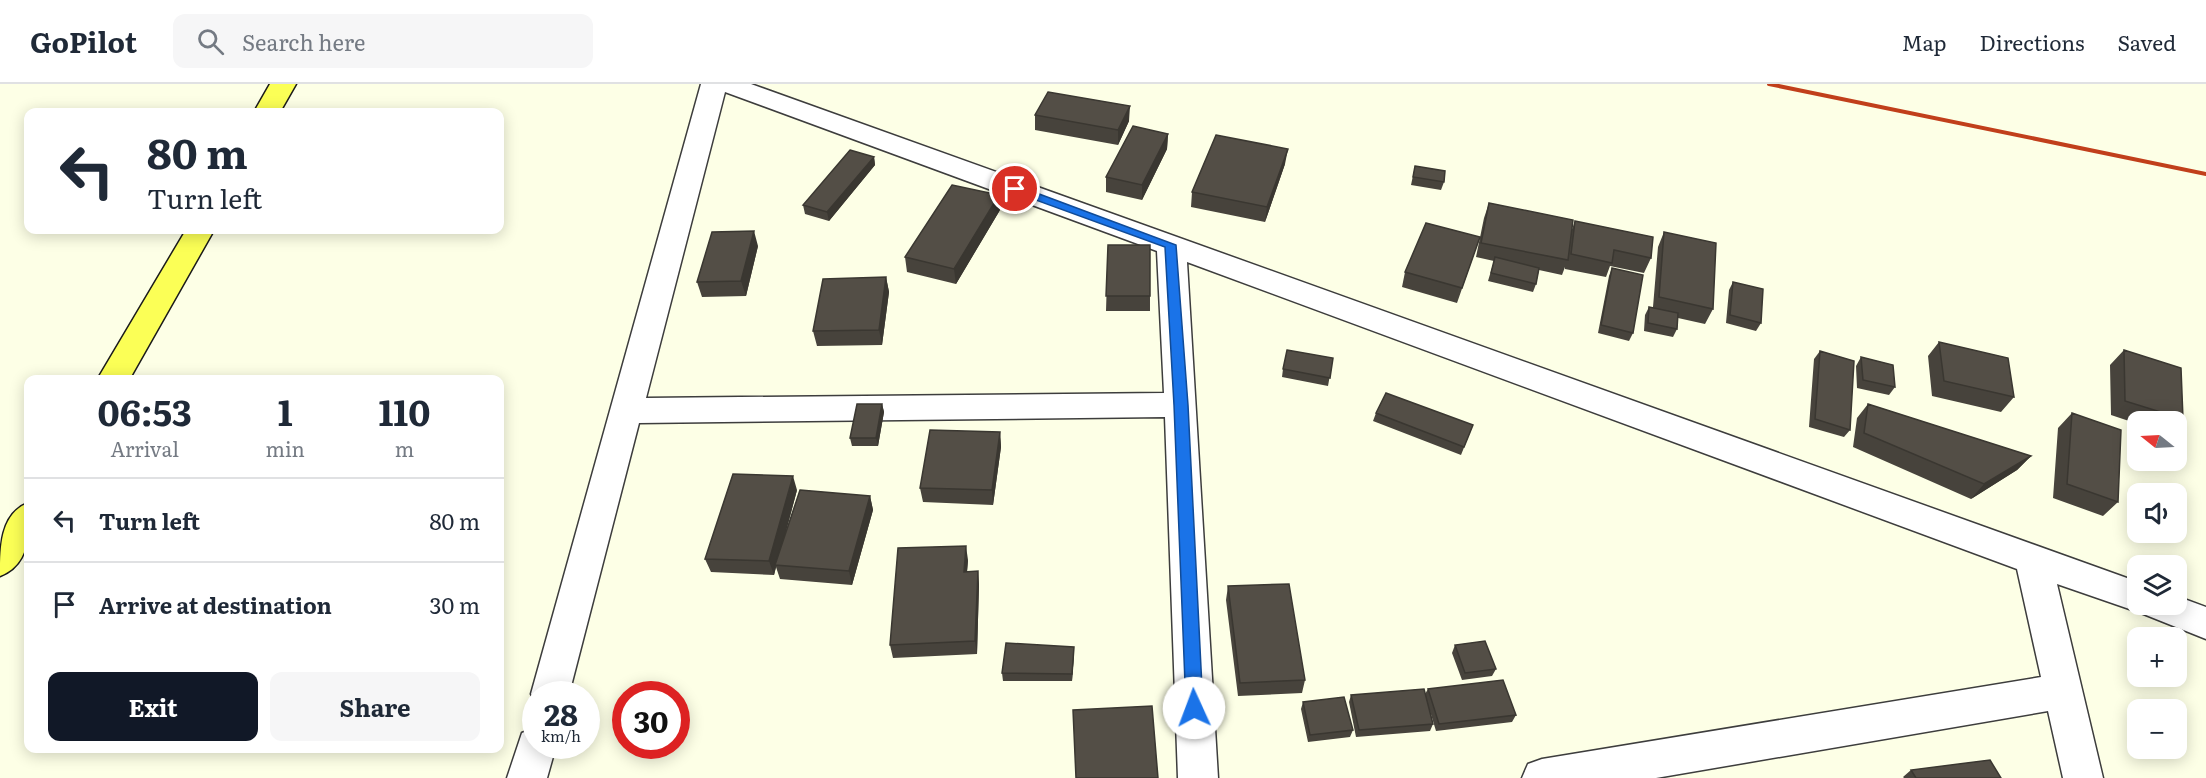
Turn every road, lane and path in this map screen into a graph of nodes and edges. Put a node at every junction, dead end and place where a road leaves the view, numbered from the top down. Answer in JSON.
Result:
{"nodes":[{"id":1,"x":284,"y":84,"type":"edge"},
{"id":2,"x":714,"y":84,"type":"edge"},
{"id":3,"x":727,"y":84,"type":"edge"},
{"id":4,"x":269,"y":108,"type":"edge"},
{"id":5,"x":198,"y":234,"type":"edge"},
{"id":6,"x":1170,"y":245,"type":"junction"},
{"id":7,"x":116,"y":375,"type":"edge"},
{"id":8,"x":1181,"y":405,"type":"junction"},
{"id":9,"x":626,"y":411,"type":"junction"},
{"id":10,"x":24,"y":523,"type":"edge"},
{"id":11,"x":2032,"y":560,"type":"junction"},
{"id":12,"x":0,"y":561,"type":"edge"},
{"id":13,"x":2127,"y":594,"type":"edge"},
{"id":14,"x":2185,"y":615,"type":"edge"},
{"id":15,"x":2206,"y":623,"type":"edge"},
{"id":16,"x":553,"y":681,"type":"edge"},
{"id":17,"x":2063,"y":691,"type":"junction"},
{"id":18,"x":1198,"y":778,"type":"edge"},
{"id":19,"x":1542,"y":778,"type":"edge"},
{"id":20,"x":2083,"y":778,"type":"edge"}],
"edges":[{"from":1,"to":4,"type":"main road"},
{"from":2,"to":9,"type":"street"},
{"from":3,"to":6,"type":"street"},
{"from":5,"to":7,"type":"main road"},
{"from":6,"to":8,"type":"street"},
{"from":6,"to":11,"type":"street"},
{"from":8,"to":9,"type":"street"},
{"from":8,"to":18,"type":"street"},
{"from":9,"to":16,"type":"street"},
{"from":10,"to":12,"type":"main road"},
{"from":11,"to":13,"type":"street"},
{"from":11,"to":17,"type":"street"},
{"from":14,"to":15,"type":"street"},
{"from":17,"to":19,"type":"street"},
{"from":17,"to":20,"type":"street"}]}
